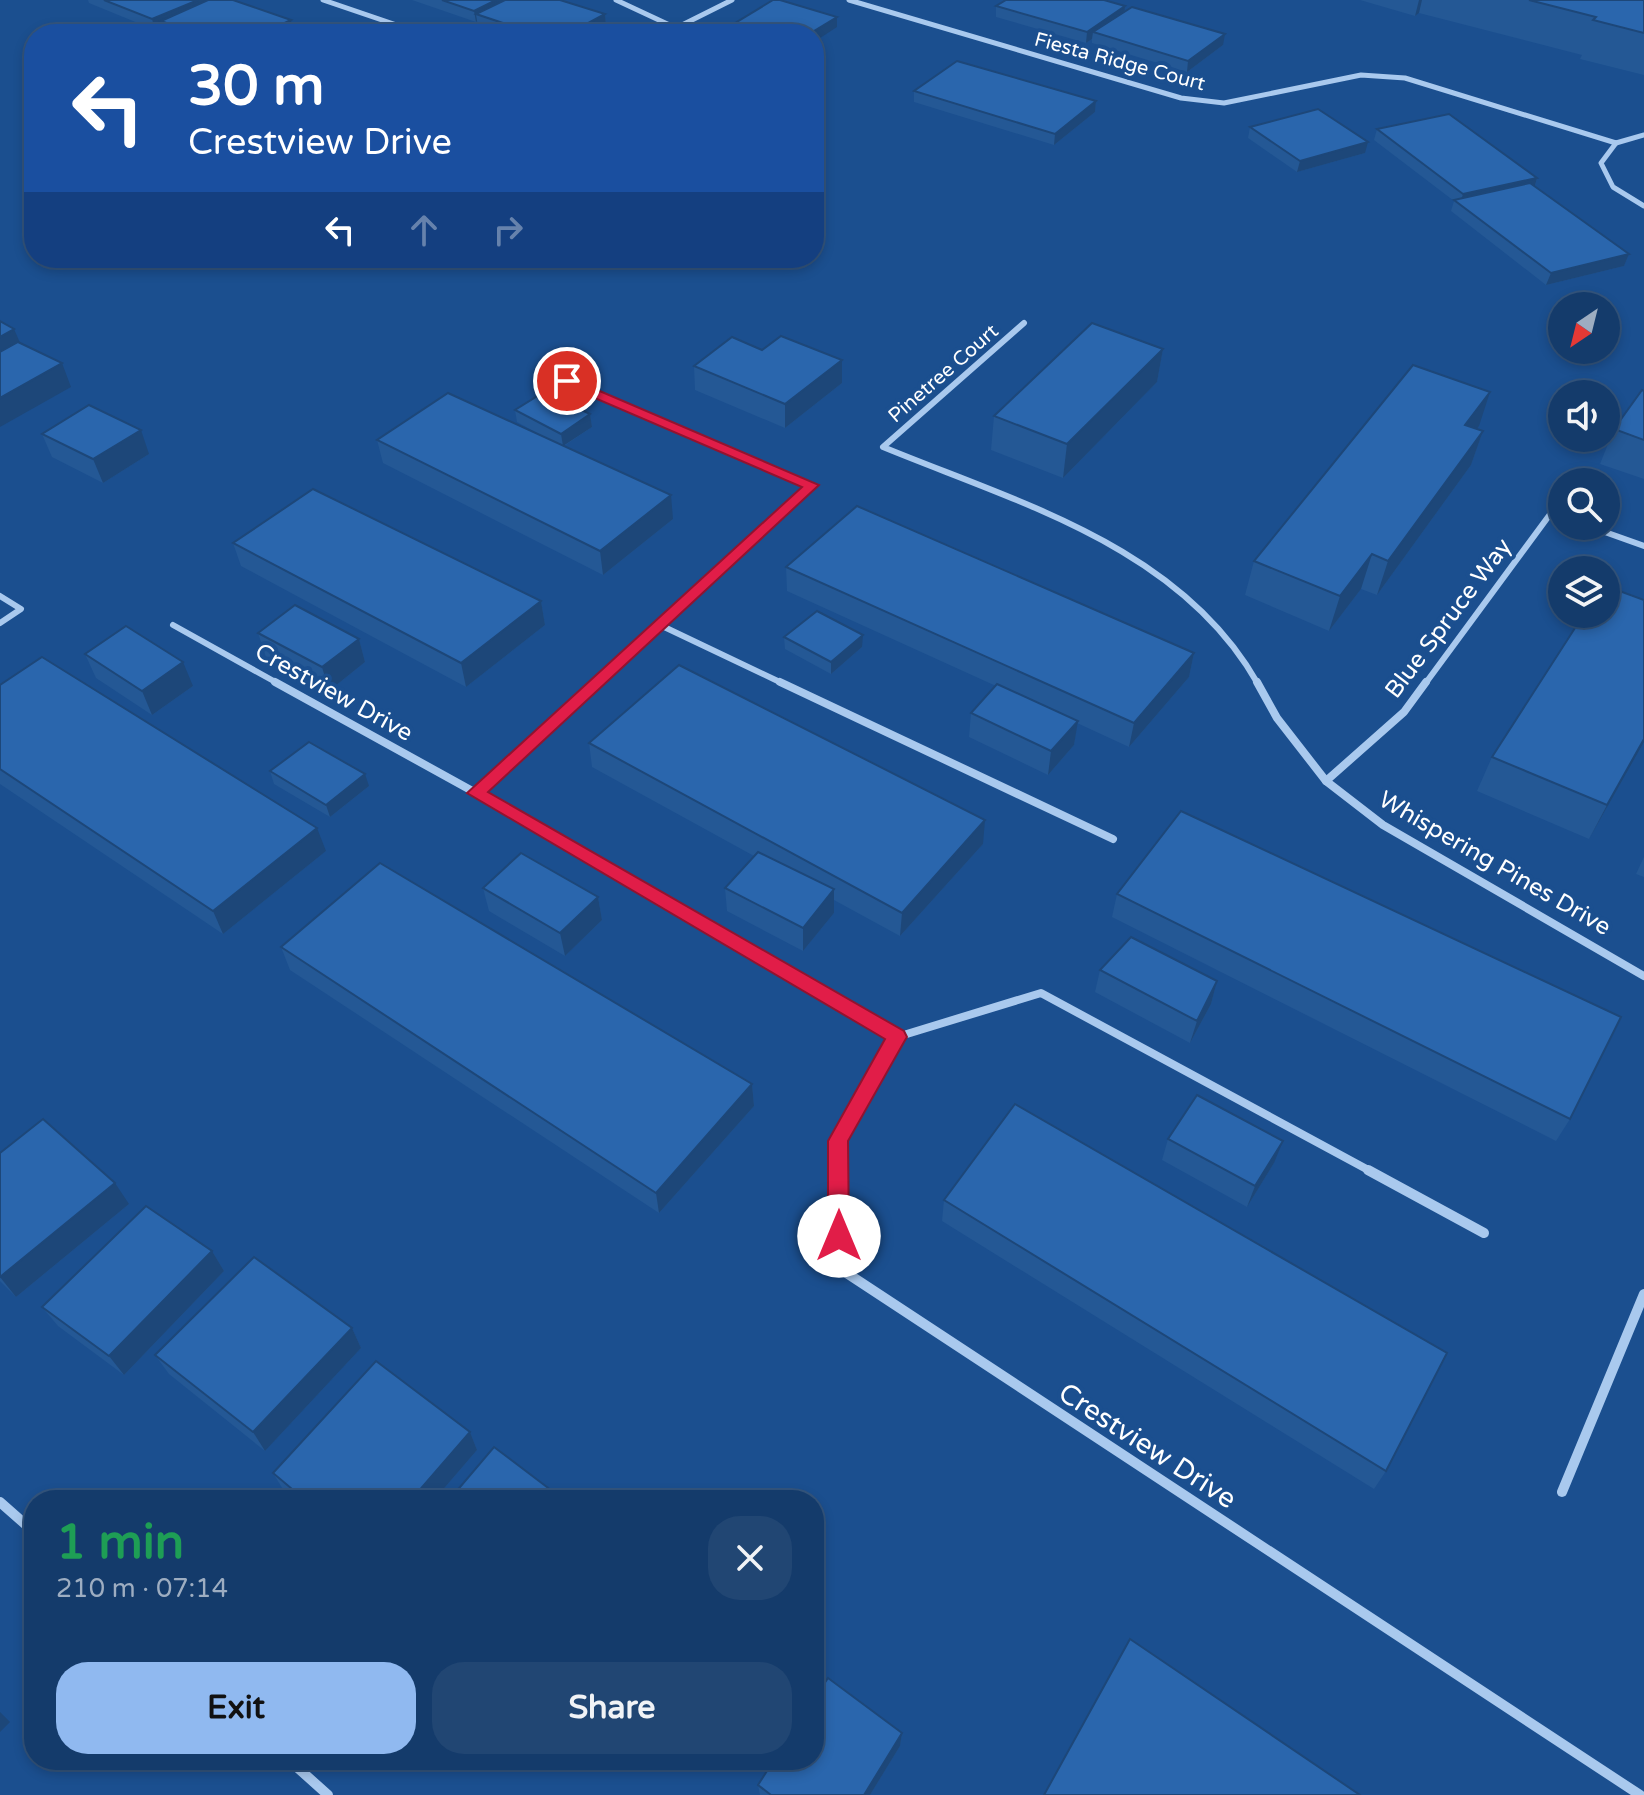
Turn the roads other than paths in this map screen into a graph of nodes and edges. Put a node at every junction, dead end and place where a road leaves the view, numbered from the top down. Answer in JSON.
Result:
{"nodes":[{"id":1,"x":323,"y":0,"type":"edge"},
{"id":2,"x":616,"y":0,"type":"edge"},
{"id":3,"x":732,"y":0,"type":"edge"},
{"id":4,"x":849,"y":0,"type":"edge"},
{"id":5,"x":394,"y":24,"type":"edge"},
{"id":6,"x":668,"y":24,"type":"edge"},
{"id":7,"x":685,"y":24,"type":"edge"},
{"id":8,"x":1644,"y":135,"type":"edge"},
{"id":9,"x":1616,"y":143,"type":"junction"},
{"id":10,"x":1644,"y":206,"type":"edge"},
{"id":11,"x":1024,"y":323,"type":"dead end"},
{"id":12,"x":567,"y":381,"type":"dead end"},
{"id":13,"x":883,"y":447,"type":"joint"},
{"id":14,"x":1548,"y":517,"type":"edge"},
{"id":15,"x":1620,"y":537,"type":"edge"},
{"id":16,"x":1644,"y":546,"type":"edge"},
{"id":17,"x":0,"y":596,"type":"edge"},
{"id":18,"x":0,"y":623,"type":"edge"},
{"id":19,"x":173,"y":625,"type":"dead end"},
{"id":20,"x":660,"y":625,"type":"junction"},
{"id":21,"x":1326,"y":781,"type":"junction"},
{"id":22,"x":476,"y":793,"type":"junction"},
{"id":23,"x":1113,"y":839,"type":"dead end"},
{"id":24,"x":1644,"y":976,"type":"edge"},
{"id":25,"x":897,"y":1037,"type":"junction"},
{"id":26,"x":1484,"y":1233,"type":"dead end"},
{"id":27,"x":1644,"y":1294,"type":"edge"},
{"id":28,"x":1562,"y":1492,"type":"dead end"},
{"id":29,"x":0,"y":1502,"type":"edge"},
{"id":30,"x":24,"y":1523,"type":"edge"},
{"id":31,"x":300,"y":1770,"type":"edge"},
{"id":32,"x":328,"y":1795,"type":"edge"},
{"id":33,"x":1640,"y":1795,"type":"edge"}],
"edges":[{"from":1,"to":5,"type":"street"},
{"from":2,"to":6,"type":"street"},
{"from":3,"to":7,"type":"street"},
{"from":4,"to":9,"type":"street","name":"Fiesta Ridge Court"},
{"from":8,"to":9,"type":"street"},
{"from":9,"to":10,"type":"street"},
{"from":11,"to":13,"type":"street","name":"Pinetree Court"},
{"from":12,"to":20,"type":"street"},
{"from":13,"to":21,"type":"street","name":"Whispering Pines Drive"},
{"from":14,"to":21,"type":"street","name":"Blue Spruce Way"},
{"from":15,"to":16,"type":"street"},
{"from":17,"to":18,"type":"street"},
{"from":19,"to":22,"type":"street","name":"Crestview Drive"},
{"from":20,"to":22,"type":"street"},
{"from":20,"to":23,"type":"street"},
{"from":21,"to":24,"type":"street","name":"Whispering Pines Drive"},
{"from":22,"to":25,"type":"street","name":"Crestview Drive"},
{"from":25,"to":26,"type":"street"},
{"from":25,"to":33,"type":"street","name":"Crestview Drive"},
{"from":27,"to":28,"type":"street"},
{"from":29,"to":30,"type":"street"},
{"from":31,"to":32,"type":"street"}]}
